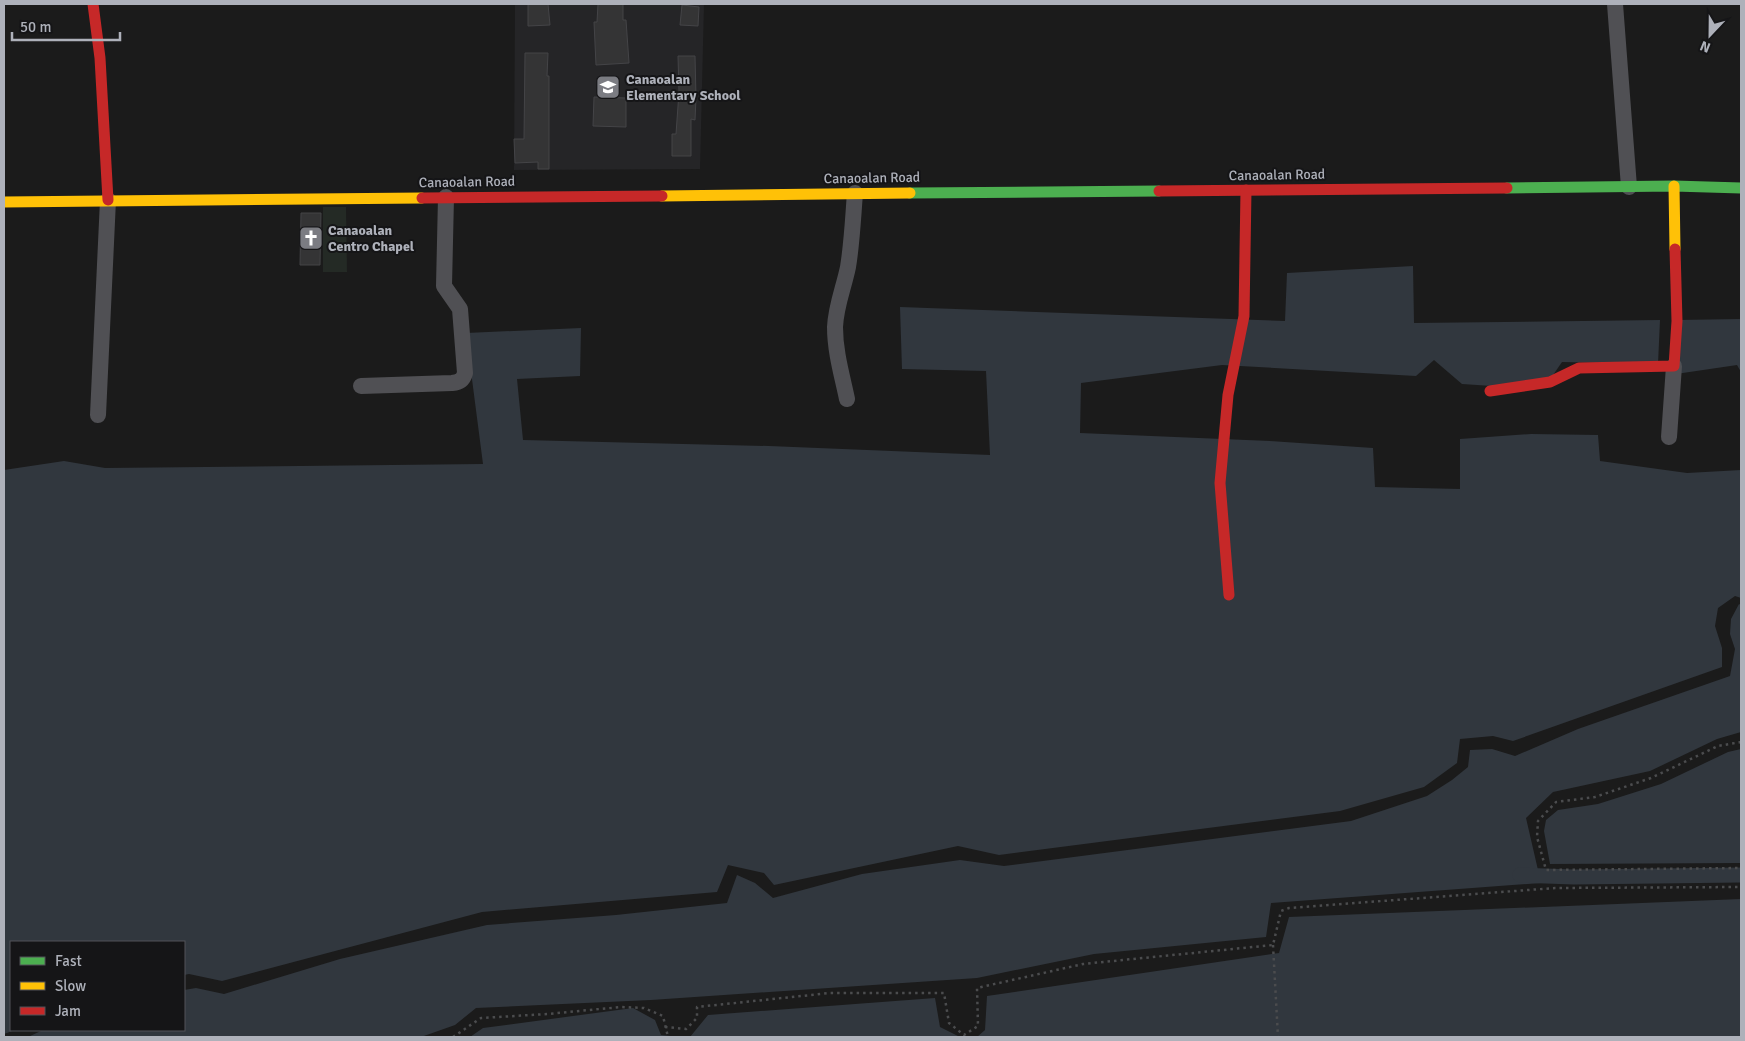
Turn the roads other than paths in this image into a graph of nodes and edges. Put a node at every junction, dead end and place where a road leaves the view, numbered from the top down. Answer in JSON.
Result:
{"nodes":[{"id":1,"x":92,"y":4,"type":"edge"},
{"id":2,"x":1615,"y":4,"type":"edge"},
{"id":3,"x":1629,"y":186,"type":"junction"},
{"id":4,"x":1674,"y":186,"type":"junction"},
{"id":5,"x":1741,"y":188,"type":"edge"},
{"id":6,"x":1246,"y":190,"type":"junction"},
{"id":7,"x":855,"y":194,"type":"junction"},
{"id":8,"x":446,"y":197,"type":"junction"},
{"id":9,"x":108,"y":200,"type":"junction"},
{"id":10,"x":4,"y":202,"type":"edge"},
{"id":11,"x":1674,"y":366,"type":"junction"},
{"id":12,"x":361,"y":386,"type":"dead end"},
{"id":13,"x":1490,"y":391,"type":"dead end"},
{"id":14,"x":847,"y":399,"type":"dead end"},
{"id":15,"x":98,"y":415,"type":"dead end"},
{"id":16,"x":1669,"y":437,"type":"dead end"},
{"id":17,"x":1229,"y":595,"type":"dead end"}],
"edges":[{"from":1,"to":9,"type":"street"},
{"from":2,"to":3,"type":"street"},
{"from":3,"to":4,"type":"street","name":"Canaoalan Road"},
{"from":3,"to":6,"type":"street","name":"Canaoalan Road"},
{"from":4,"to":5,"type":"street","name":"Canaoalan Road"},
{"from":4,"to":11,"type":"street"},
{"from":6,"to":7,"type":"street","name":"Canaoalan Road"},
{"from":6,"to":17,"type":"street"},
{"from":7,"to":8,"type":"street","name":"Canaoalan Road"},
{"from":7,"to":14,"type":"street"},
{"from":8,"to":9,"type":"street","name":"Canaoalan Road"},
{"from":8,"to":12,"type":"street"},
{"from":9,"to":10,"type":"street","name":"Canaoalan Road"},
{"from":9,"to":15,"type":"street"},
{"from":11,"to":13,"type":"street"},
{"from":11,"to":16,"type":"street"}]}
